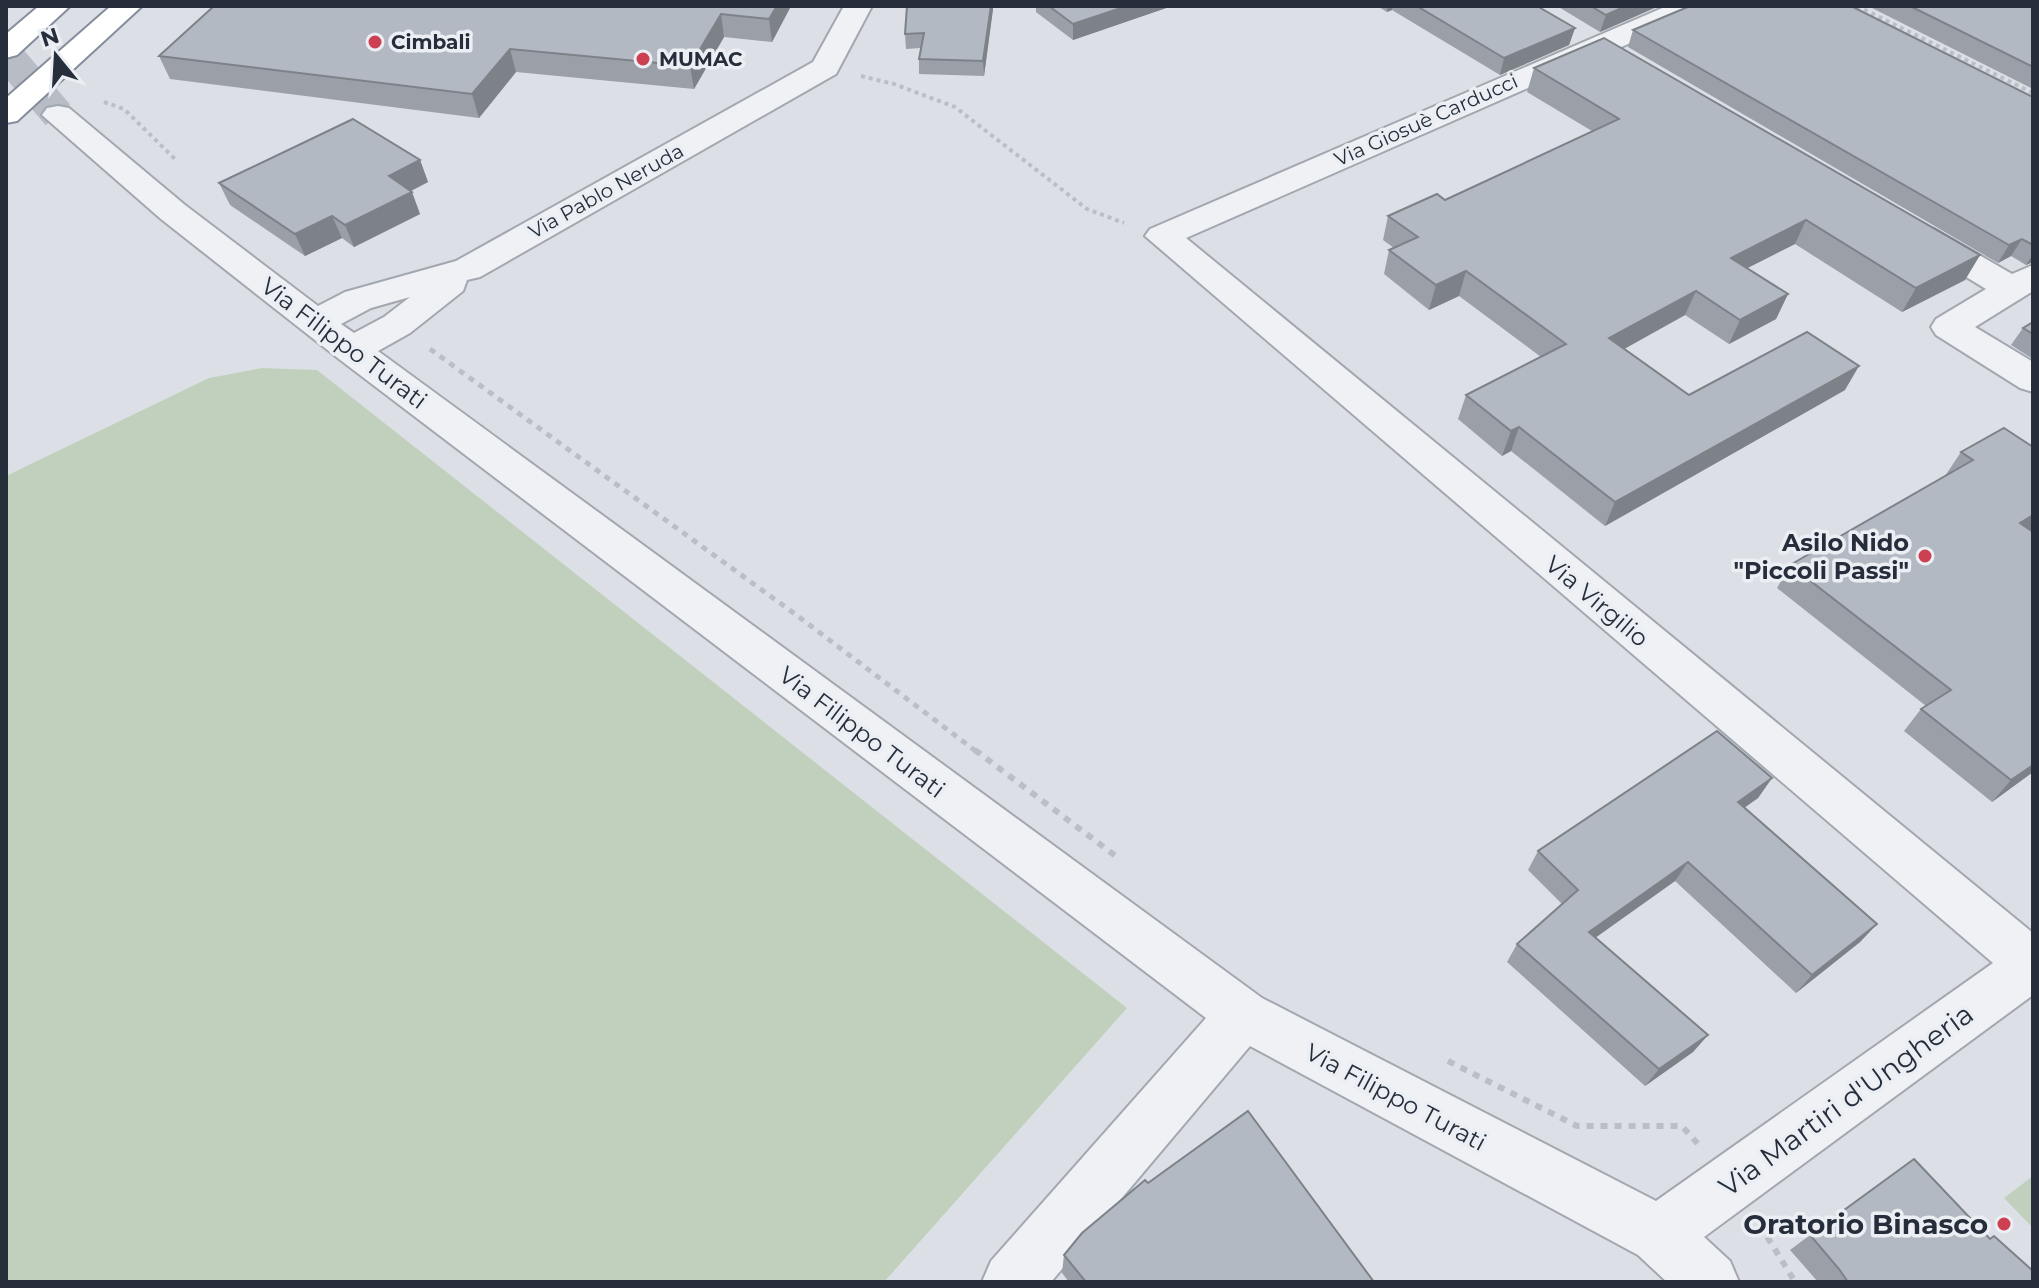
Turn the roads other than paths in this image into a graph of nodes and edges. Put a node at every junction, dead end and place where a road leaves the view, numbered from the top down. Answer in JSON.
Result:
{"nodes":[{"id":1,"x":56,"y":6,"type":"edge"},
{"id":2,"x":128,"y":6,"type":"edge"},
{"id":3,"x":858,"y":6,"type":"edge"},
{"id":4,"x":1691,"y":6,"type":"edge"},
{"id":5,"x":1584,"y":37,"type":"junction"},
{"id":6,"x":6,"y":49,"type":"edge"},
{"id":7,"x":1638,"y":68,"type":"edge"},
{"id":8,"x":6,"y":114,"type":"edge"},
{"id":9,"x":58,"y":115,"type":"tunnel mouth"},
{"id":10,"x":1892,"y":218,"type":"edge"},
{"id":11,"x":1162,"y":236,"type":"joint"},
{"id":12,"x":468,"y":269,"type":"junction"},
{"id":13,"x":2023,"y":282,"type":"edge"},
{"id":14,"x":316,"y":322,"type":"junction"},
{"id":15,"x":352,"y":350,"type":"junction"},
{"id":16,"x":2033,"y":379,"type":"edge"},
{"id":17,"x":2033,"y":965,"type":"edge"},
{"id":18,"x":1243,"y":1015,"type":"junction"},
{"id":19,"x":1659,"y":1234,"type":"junction"},
{"id":20,"x":1012,"y":1282,"type":"edge"},
{"id":21,"x":1709,"y":1282,"type":"edge"}],
"edges":[{"from":1,"to":6,"type":"highway"},
{"from":2,"to":8,"type":"highway"},
{"from":3,"to":12,"type":"street","name":"Via Pablo Neruda"},
{"from":4,"to":5,"type":"street","name":"Via Giosuè Carducci"},
{"from":5,"to":7,"type":"street"},
{"from":5,"to":11,"type":"street","name":"Via Giosuè Carducci"},
{"from":9,"to":14,"type":"street","name":"Via Filippo Turati"},
{"from":10,"to":13,"type":"street"},
{"from":11,"to":17,"type":"street","name":"Via Virgilio"},
{"from":12,"to":14,"type":"street","name":"Via Pablo Neruda"},
{"from":12,"to":15,"type":"street"},
{"from":13,"to":16,"type":"street"},
{"from":14,"to":15,"type":"street","name":"Via Filippo Turati"},
{"from":15,"to":18,"type":"street","name":"Via Filippo Turati"},
{"from":17,"to":19,"type":"street","name":"Via Martiri d'Ungheria"},
{"from":18,"to":19,"type":"street","name":"Via Filippo Turati"},
{"from":18,"to":20,"type":"street"},
{"from":19,"to":21,"type":"street","name":"Via Filippo Turati"}]}
